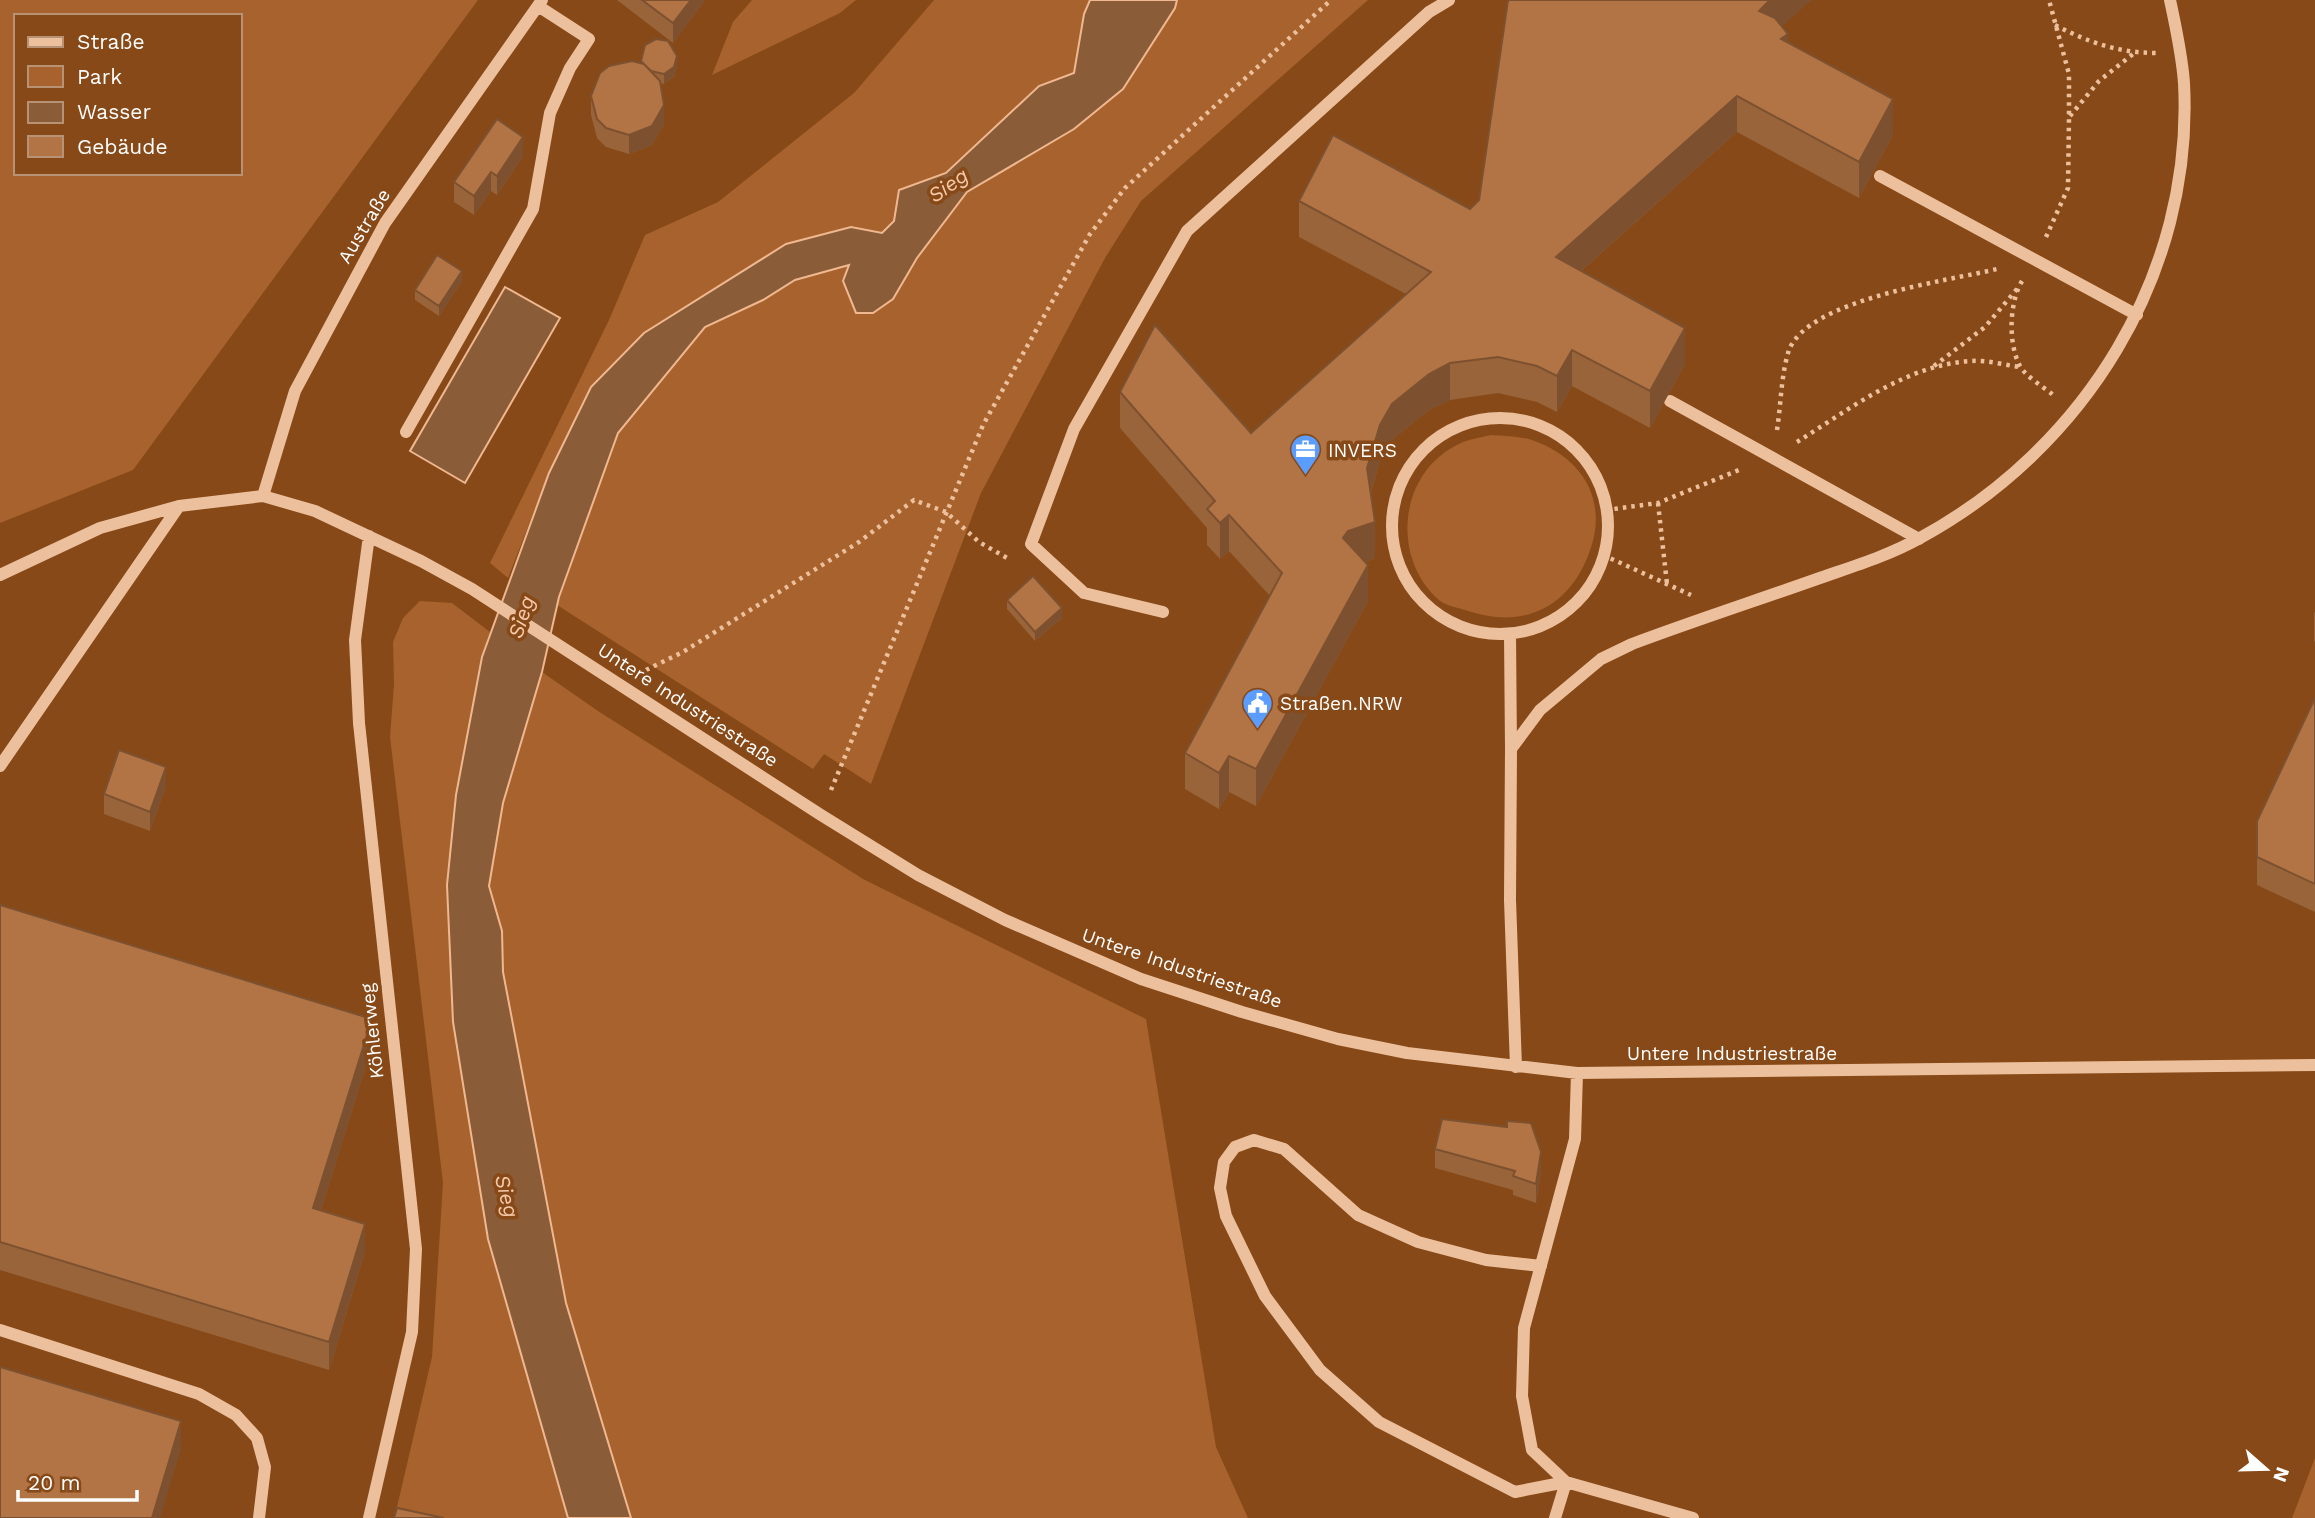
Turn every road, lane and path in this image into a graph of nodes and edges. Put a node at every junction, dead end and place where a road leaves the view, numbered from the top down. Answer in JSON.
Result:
{"nodes":[{"id":1,"x":1331,"y":0,"type":"edge"},
{"id":2,"x":1450,"y":0,"type":"edge"},
{"id":3,"x":2049,"y":0,"type":"edge"},
{"id":4,"x":2170,"y":0,"type":"edge"},
{"id":5,"x":540,"y":3,"type":"edge"},
{"id":6,"x":2055,"y":25,"type":"junction"},
{"id":7,"x":2134,"y":53,"type":"junction"},
{"id":8,"x":2181,"y":53,"type":"junction"},
{"id":9,"x":2069,"y":118,"type":"junction"},
{"id":10,"x":1880,"y":176,"type":"dead end"},
{"id":11,"x":2035,"y":260,"type":"junction"},
{"id":12,"x":2018,"y":289,"type":"junction"},
{"id":13,"x":2137,"y":315,"type":"junction"},
{"id":14,"x":1933,"y":367,"type":"junction"},
{"id":15,"x":2020,"y":367,"type":"junction"},
{"id":16,"x":1670,"y":401,"type":"dead end"},
{"id":17,"x":2074,"y":413,"type":"junction"},
{"id":18,"x":406,"y":432,"type":"dead end"},
{"id":19,"x":1772,"y":457,"type":"junction"},
{"id":20,"x":263,"y":496,"type":"junction"},
{"id":21,"x":1658,"y":503,"type":"junction"},
{"id":22,"x":179,"y":506,"type":"junction"},
{"id":23,"x":1606,"y":510,"type":"junction"},
{"id":24,"x":946,"y":512,"type":"junction"},
{"id":25,"x":369,"y":536,"type":"junction"},
{"id":26,"x":1919,"y":539,"type":"junction"},
{"id":27,"x":979,"y":542,"type":"dead end"},
{"id":28,"x":1603,"y":555,"type":"junction"},
{"id":29,"x":0,"y":575,"type":"edge"},
{"id":30,"x":1667,"y":584,"type":"junction"},
{"id":31,"x":1727,"y":611,"type":"junction"},
{"id":32,"x":1163,"y":612,"type":"dead end"},
{"id":33,"x":1510,"y":634,"type":"junction"},
{"id":34,"x":654,"y":667,"type":"dead end"},
{"id":35,"x":1511,"y":748,"type":"junction"},
{"id":36,"x":0,"y":766,"type":"edge"},
{"id":37,"x":821,"y":815,"type":"junction"},
{"id":38,"x":2315,"y":1065,"type":"edge"},
{"id":39,"x":1516,"y":1067,"type":"junction"},
{"id":40,"x":1577,"y":1073,"type":"junction"},
{"id":41,"x":1541,"y":1266,"type":"junction"},
{"id":42,"x":0,"y":1330,"type":"edge"},
{"id":43,"x":1566,"y":1482,"type":"junction"},
{"id":44,"x":260,"y":1518,"type":"edge"},
{"id":45,"x":369,"y":1518,"type":"edge"},
{"id":46,"x":1555,"y":1518,"type":"edge"},
{"id":47,"x":1693,"y":1518,"type":"edge"}],
"edges":[{"from":1,"to":24,"type":"path"},
{"from":2,"to":32,"type":"street"},
{"from":3,"to":6,"type":"path"},
{"from":4,"to":8,"type":"street"},
{"from":5,"to":18,"type":"street"},
{"from":5,"to":20,"type":"street","name":"Austraße"},
{"from":6,"to":7,"type":"path"},
{"from":6,"to":9,"type":"path"},
{"from":7,"to":8,"type":"path"},
{"from":7,"to":9,"type":"path"},
{"from":8,"to":13,"type":"street"},
{"from":9,"to":11,"type":"path"},
{"from":10,"to":11,"type":"street"},
{"from":11,"to":12,"type":"path"},
{"from":11,"to":13,"type":"street"},
{"from":11,"to":19,"type":"path"},
{"from":12,"to":14,"type":"path"},
{"from":12,"to":15,"type":"path"},
{"from":13,"to":17,"type":"street"},
{"from":14,"to":15,"type":"path"},
{"from":14,"to":19,"type":"path"},
{"from":15,"to":17,"type":"path"},
{"from":16,"to":19,"type":"street"},
{"from":17,"to":26,"type":"street"},
{"from":19,"to":21,"type":"path"},
{"from":19,"to":26,"type":"street"},
{"from":20,"to":22,"type":"street","name":"Untere Industriestraße"},
{"from":20,"to":25,"type":"street","name":"Untere Industriestraße"},
{"from":21,"to":23,"type":"path"},
{"from":21,"to":30,"type":"path"},
{"from":22,"to":29,"type":"street","name":"Untere Industriestraße"},
{"from":22,"to":36,"type":"street"},
{"from":23,"to":28,"type":"street"},
{"from":23,"to":33,"type":"street"},
{"from":24,"to":27,"type":"path"},
{"from":24,"to":34,"type":"path"},
{"from":24,"to":37,"type":"path"},
{"from":25,"to":37,"type":"street","name":"Untere Industriestraße"},
{"from":25,"to":45,"type":"street","name":"Köhlerweg"},
{"from":26,"to":31,"type":"street"},
{"from":28,"to":30,"type":"path"},
{"from":28,"to":33,"type":"street"},
{"from":30,"to":31,"type":"path"},
{"from":31,"to":35,"type":"street"},
{"from":33,"to":35,"type":"street"},
{"from":35,"to":39,"type":"street"},
{"from":37,"to":39,"type":"street","name":"Untere Industriestraße"},
{"from":38,"to":40,"type":"street","name":"Untere Industriestraße"},
{"from":39,"to":40,"type":"street","name":"Untere Industriestraße"},
{"from":40,"to":41,"type":"street"},
{"from":41,"to":43,"type":"street"},
{"from":41,"to":43,"type":"street"},
{"from":42,"to":44,"type":"street"},
{"from":43,"to":46,"type":"street"},
{"from":43,"to":47,"type":"street"}]}
